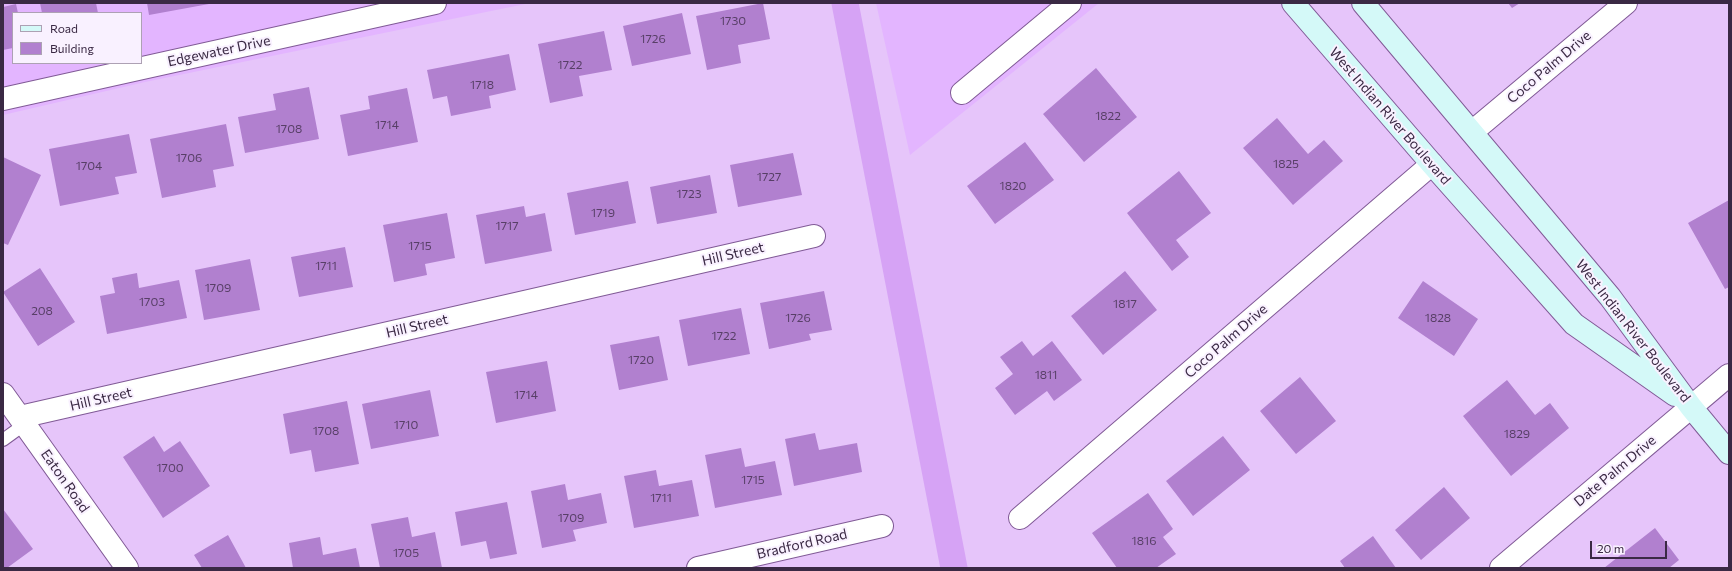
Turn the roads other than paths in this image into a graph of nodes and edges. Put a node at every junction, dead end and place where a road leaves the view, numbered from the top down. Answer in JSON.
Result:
{"nodes":[{"id":1,"x":435,"y":3,"type":"edge"},
{"id":2,"x":1070,"y":3,"type":"edge"},
{"id":3,"x":1293,"y":3,"type":"edge"},
{"id":4,"x":1363,"y":3,"type":"edge"},
{"id":5,"x":1626,"y":3,"type":"edge"},
{"id":6,"x":962,"y":93,"type":"dead end"},
{"id":7,"x":3,"y":98,"type":"edge"},
{"id":8,"x":1472,"y":132,"type":"junction"},
{"id":9,"x":1432,"y":164,"type":"junction"},
{"id":10,"x":814,"y":236,"type":"dead end"},
{"id":11,"x":1729,"y":375,"type":"edge"},
{"id":12,"x":3,"y":394,"type":"edge"},
{"id":13,"x":1691,"y":406,"type":"junction"},
{"id":14,"x":22,"y":421,"type":"junction"},
{"id":15,"x":3,"y":440,"type":"edge"},
{"id":16,"x":1729,"y":453,"type":"edge"},
{"id":17,"x":1020,"y":518,"type":"dead end"},
{"id":18,"x":882,"y":526,"type":"dead end"},
{"id":19,"x":127,"y":568,"type":"edge"},
{"id":20,"x":698,"y":568,"type":"edge"},
{"id":21,"x":1501,"y":568,"type":"edge"}],
"edges":[{"from":1,"to":7,"type":"street","name":"Edgewater Drive"},
{"from":2,"to":6,"type":"street"},
{"from":3,"to":9,"type":"main road","name":"West Indian River Boulevard"},
{"from":4,"to":8,"type":"main road","name":"West Indian River Boulevard"},
{"from":5,"to":8,"type":"street","name":"Coco Palm Drive"},
{"from":8,"to":13,"type":"main road","name":"West Indian River Boulevard"},
{"from":9,"to":13,"type":"main road","name":"West Indian River Boulevard"},
{"from":9,"to":17,"type":"street","name":"Coco Palm Drive"},
{"from":10,"to":14,"type":"street","name":"Hill Street"},
{"from":11,"to":13,"type":"street","name":"Date Palm Drive"},
{"from":12,"to":14,"type":"street","name":"Eaton Road"},
{"from":13,"to":16,"type":"main road"},
{"from":13,"to":21,"type":"street","name":"Date Palm Drive"},
{"from":14,"to":15,"type":"lane"},
{"from":14,"to":19,"type":"street","name":"Eaton Road"},
{"from":18,"to":20,"type":"street","name":"Bradford Road"}]}
